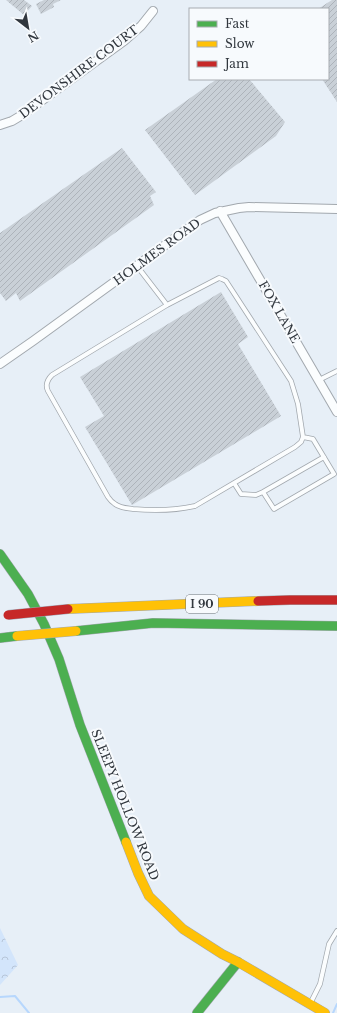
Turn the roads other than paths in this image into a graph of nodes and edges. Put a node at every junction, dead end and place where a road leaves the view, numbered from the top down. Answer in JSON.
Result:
{"nodes":[{"id":1,"x":153,"y":11,"type":"dead end"},
{"id":2,"x":0,"y":125,"type":"edge"},
{"id":3,"x":337,"y":209,"type":"edge"},
{"id":4,"x":220,"y":211,"type":"junction"},
{"id":5,"x":137,"y":266,"type":"junction"},
{"id":6,"x":166,"y":306,"type":"junction"},
{"id":7,"x":0,"y":364,"type":"edge"},
{"id":8,"x":337,"y":371,"type":"edge"},
{"id":9,"x":318,"y":380,"type":"junction"},
{"id":10,"x":337,"y":412,"type":"edge"},
{"id":11,"x":303,"y":437,"type":"junction"},
{"id":12,"x":324,"y":456,"type":"junction"},
{"id":13,"x":234,"y":483,"type":"junction"},
{"id":14,"x":264,"y":492,"type":"junction"},
{"id":15,"x":0,"y":554,"type":"edge"},
{"id":16,"x":337,"y":600,"type":"edge"},
{"id":17,"x":4,"y":616,"type":"edge"},
{"id":18,"x":337,"y":626,"type":"edge"},
{"id":19,"x":0,"y":638,"type":"edge"},
{"id":20,"x":337,"y":931,"type":"edge"},
{"id":21,"x":238,"y":962,"type":"junction"},
{"id":22,"x":310,"y":1004,"type":"junction"},
{"id":23,"x":197,"y":1013,"type":"edge"},
{"id":24,"x":325,"y":1013,"type":"edge"}],
"edges":[{"from":1,"to":2,"type":"street","name":"DEVONSHIRE COURT"},
{"from":3,"to":4,"type":"street","name":"HOLMES ROAD"},
{"from":4,"to":5,"type":"street","name":"HOLMES ROAD"},
{"from":4,"to":9,"type":"street","name":"FOX LANE"},
{"from":5,"to":6,"type":"lane"},
{"from":5,"to":7,"type":"street","name":"HOLMES ROAD"},
{"from":6,"to":11,"type":"lane"},
{"from":6,"to":13,"type":"lane"},
{"from":8,"to":9,"type":"lane"},
{"from":9,"to":10,"type":"street","name":"FOX LANE"},
{"from":11,"to":12,"type":"lane"},
{"from":11,"to":13,"type":"lane"},
{"from":12,"to":14,"type":"lane"},
{"from":12,"to":14,"type":"lane"},
{"from":13,"to":14,"type":"lane"},
{"from":15,"to":21,"type":"main road","name":"SLEEPY HOLLOW ROAD"},
{"from":16,"to":17,"type":"main road","number":"I 90","bridge":true},
{"from":18,"to":19,"type":"main road","number":"I 90","bridge":true},
{"from":20,"to":22,"type":"lane"},
{"from":21,"to":22,"type":"main road","name":"SLEEPY HOLLOW ROAD"},
{"from":21,"to":23,"type":"main road"},
{"from":22,"to":24,"type":"main road","name":"SLEEPY HOLLOW ROAD"}]}
